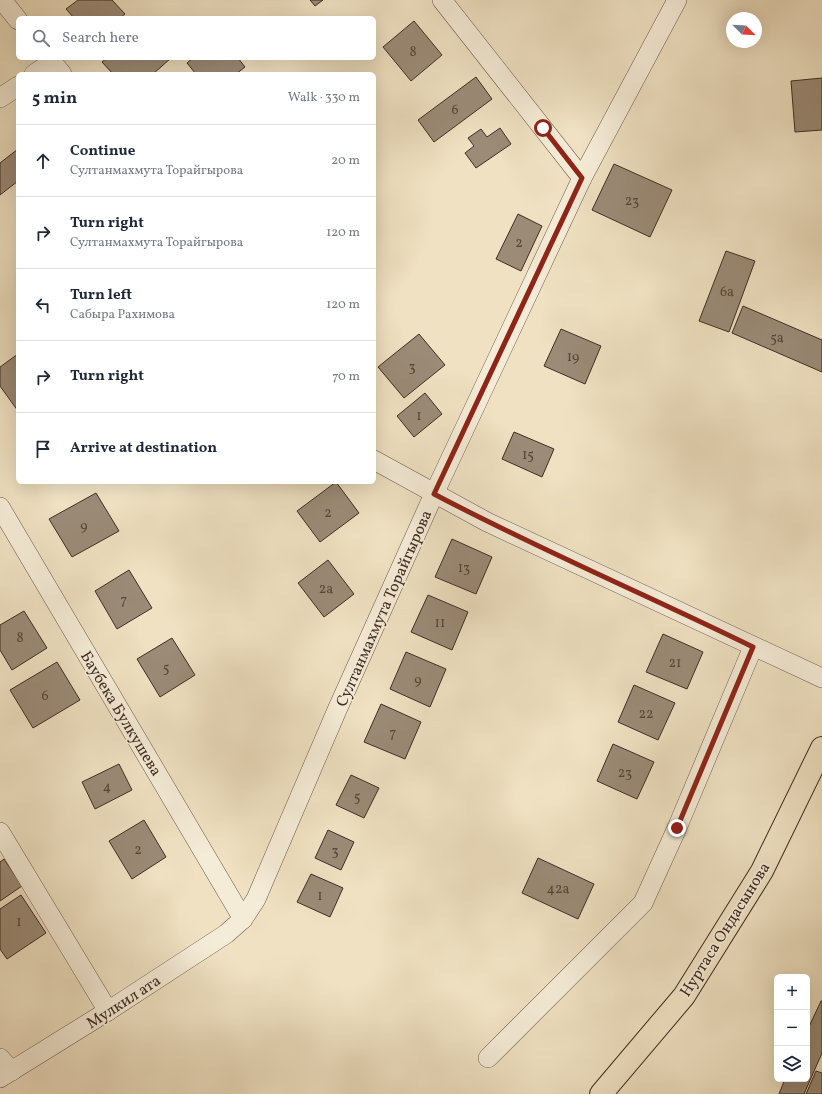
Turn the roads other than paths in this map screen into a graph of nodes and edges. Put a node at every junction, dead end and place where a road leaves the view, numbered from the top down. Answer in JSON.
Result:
{"nodes":[{"id":1,"x":2,"y":0,"type":"edge"},
{"id":2,"x":442,"y":0,"type":"edge"},
{"id":3,"x":677,"y":0,"type":"edge"},
{"id":4,"x":16,"y":18,"type":"edge"},
{"id":5,"x":54,"y":65,"type":"edge"},
{"id":6,"x":38,"y":72,"type":"edge"},
{"id":7,"x":16,"y":87,"type":"edge"},
{"id":8,"x":0,"y":98,"type":"edge"},
{"id":9,"x":582,"y":178,"type":"junction"},
{"id":10,"x":376,"y":461,"type":"edge"},
{"id":11,"x":434,"y":494,"type":"junction"},
{"id":12,"x":0,"y":507,"type":"edge"},
{"id":13,"x":753,"y":647,"type":"junction"},
{"id":14,"x":822,"y":678,"type":"edge"},
{"id":15,"x":822,"y":748,"type":"edge"},
{"id":16,"x":0,"y":832,"type":"edge"},
{"id":17,"x":243,"y":919,"type":"junction"},
{"id":18,"x":108,"y":1011,"type":"junction"},
{"id":19,"x":488,"y":1058,"type":"dead end"},
{"id":20,"x":4,"y":1069,"type":"edge"},
{"id":21,"x":610,"y":1090,"type":"edge"}],
"edges":[{"from":1,"to":4,"type":"street"},
{"from":2,"to":9,"type":"street"},
{"from":3,"to":9,"type":"street","name":"Султанмахмута Торайгырова"},
{"from":5,"to":6,"type":"street"},
{"from":7,"to":8,"type":"street"},
{"from":9,"to":11,"type":"street","name":"Султанмахмута Торайгырова"},
{"from":10,"to":11,"type":"street"},
{"from":11,"to":13,"type":"street"},
{"from":11,"to":17,"type":"street","name":"Султанмахмута Торайгырова"},
{"from":12,"to":17,"type":"street","name":"Баубека Булкушева"},
{"from":13,"to":14,"type":"street"},
{"from":13,"to":19,"type":"street"},
{"from":15,"to":21,"type":"main road","name":"Нуртаса Ондасынова"},
{"from":16,"to":18,"type":"street"},
{"from":17,"to":18,"type":"street","name":"Мулкил ата"},
{"from":18,"to":20,"type":"street","name":"Мулкил ата"}]}
